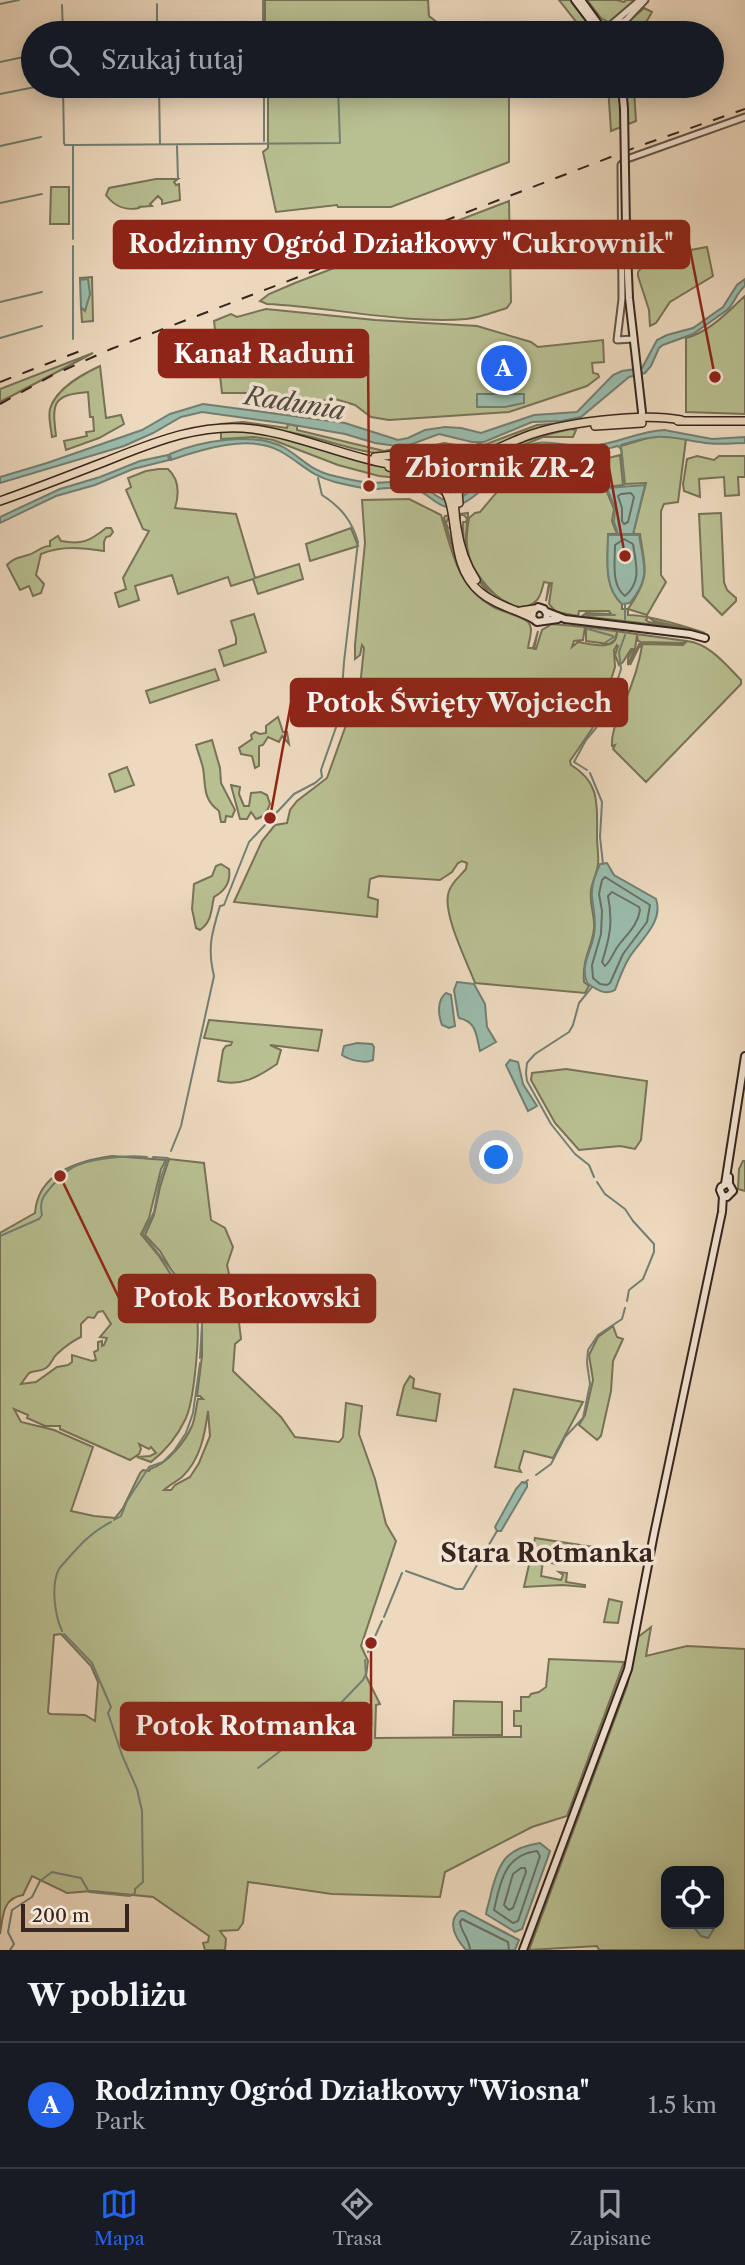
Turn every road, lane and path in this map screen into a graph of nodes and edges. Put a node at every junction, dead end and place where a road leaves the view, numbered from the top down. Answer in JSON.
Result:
{"nodes":[{"id":1,"x":575,"y":0,"type":"edge"},
{"id":2,"x":582,"y":0,"type":"edge"},
{"id":3,"x":640,"y":0,"type":"edge"},
{"id":4,"x":645,"y":0,"type":"edge"},
{"id":5,"x":593,"y":21,"type":"edge"},
{"id":6,"x":595,"y":21,"type":"edge"},
{"id":7,"x":616,"y":21,"type":"edge"},
{"id":8,"x":624,"y":21,"type":"edge"},
{"id":9,"x":623,"y":98,"type":"edge"},
{"id":10,"x":745,"y":117,"type":"edge"},
{"id":11,"x":633,"y":339,"type":"junction"},
{"id":12,"x":637,"y":418,"type":"junction"},
{"id":13,"x":745,"y":421,"type":"edge"},
{"id":14,"x":484,"y":455,"type":"junction"},
{"id":15,"x":375,"y":459,"type":"junction"},
{"id":16,"x":453,"y":494,"type":"junction"},
{"id":17,"x":0,"y":501,"type":"edge"},
{"id":18,"x":456,"y":510,"type":"junction"},
{"id":19,"x":489,"y":597,"type":"junction"},
{"id":20,"x":534,"y":609,"type":"junction"},
{"id":21,"x":517,"y":611,"type":"junction"},
{"id":22,"x":546,"y":616,"type":"junction"},
{"id":23,"x":532,"y":618,"type":"junction"},
{"id":24,"x":704,"y":640,"type":"dead end"},
{"id":25,"x":745,"y":1056,"type":"edge"},
{"id":26,"x":523,"y":1950,"type":"edge"}],
"edges":[{"from":1,"to":5,"type":"main road"},
{"from":2,"to":6,"type":"main road"},
{"from":3,"to":7,"type":"street"},
{"from":4,"to":8,"type":"street"},
{"from":9,"to":11,"type":"main road","bridge":true},
{"from":10,"to":11,"type":"street"},
{"from":11,"to":12,"type":"main road"},
{"from":12,"to":13,"type":"main road"},
{"from":12,"to":14,"type":"main road"},
{"from":14,"to":15,"type":"main road"},
{"from":14,"to":16,"type":"main road"},
{"from":15,"to":16,"type":"main road"},
{"from":15,"to":16,"type":"main road"},
{"from":15,"to":17,"type":"main road"},
{"from":16,"to":18,"type":"main road"},
{"from":18,"to":19,"type":"main road"},
{"from":18,"to":19,"type":"main road"},
{"from":19,"to":21,"type":"main road"},
{"from":20,"to":21,"type":"main road"},
{"from":20,"to":22,"type":"main road"},
{"from":20,"to":23,"type":"main road"},
{"from":21,"to":23,"type":"main road"},
{"from":22,"to":23,"type":"main road"},
{"from":22,"to":24,"type":"main road"},
{"from":25,"to":26,"type":"main road"}]}
